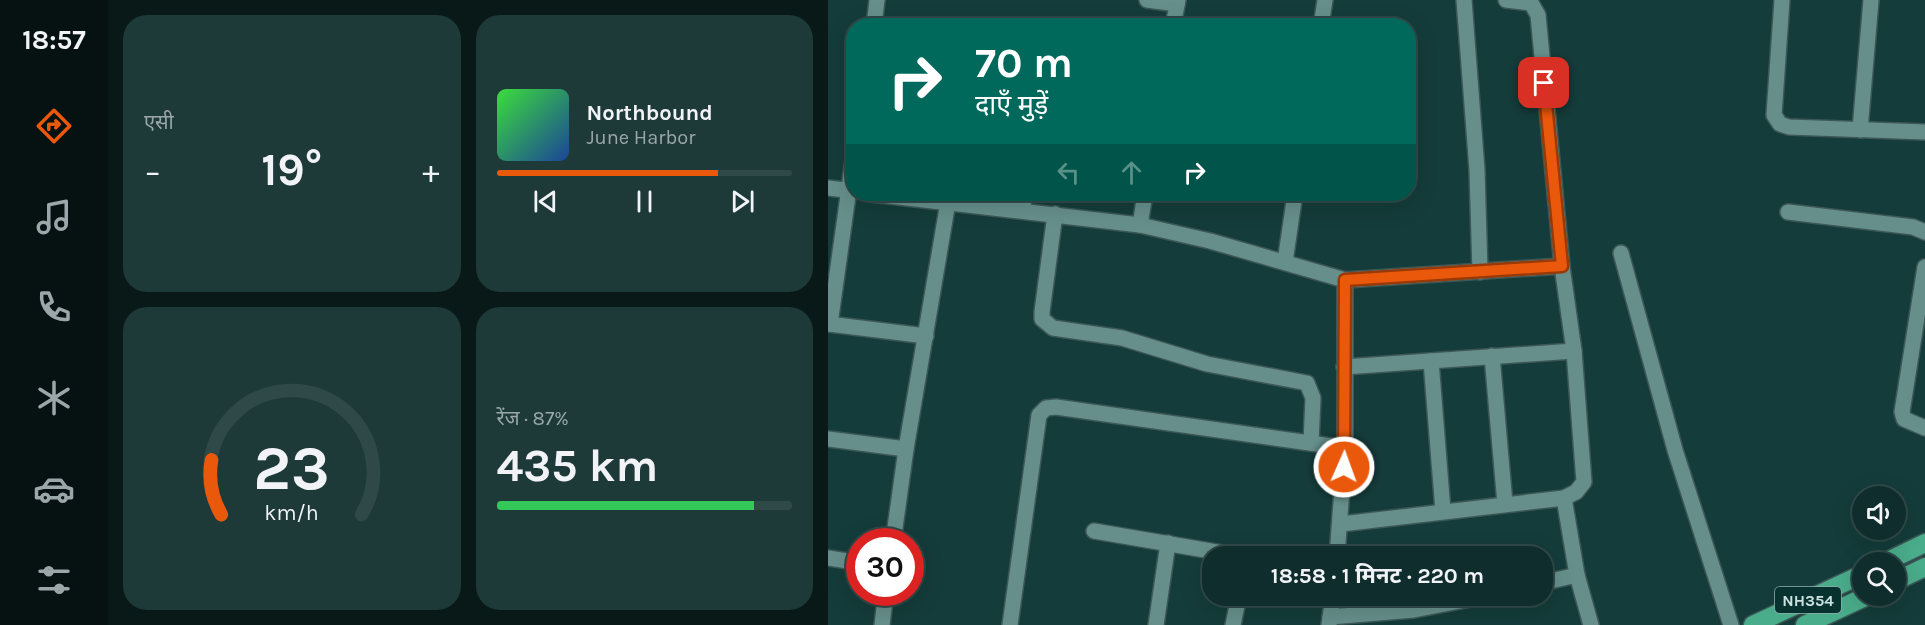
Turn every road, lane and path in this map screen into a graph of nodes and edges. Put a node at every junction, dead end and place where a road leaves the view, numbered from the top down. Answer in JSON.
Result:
{"nodes":[{"id":1,"x":877,"y":0,"type":"edge"},
{"id":2,"x":1147,"y":0,"type":"edge"},
{"id":3,"x":1325,"y":0,"type":"edge"},
{"id":4,"x":1464,"y":0,"type":"edge"},
{"id":5,"x":1506,"y":0,"type":"edge"},
{"id":6,"x":1782,"y":0,"type":"edge"},
{"id":7,"x":1871,"y":0,"type":"edge"},
{"id":8,"x":1177,"y":2,"type":"edge"},
{"id":9,"x":874,"y":18,"type":"edge"},
{"id":10,"x":1174,"y":18,"type":"edge"},
{"id":11,"x":1322,"y":18,"type":"edge"},
{"id":12,"x":1860,"y":130,"type":"junction"},
{"id":13,"x":1925,"y":132,"type":"edge"},
{"id":14,"x":828,"y":188,"type":"edge"},
{"id":15,"x":846,"y":190,"type":"edge"},
{"id":16,"x":848,"y":201,"type":"edge"},
{"id":17,"x":938,"y":201,"type":"edge"},
{"id":18,"x":957,"y":201,"type":"edge"},
{"id":19,"x":984,"y":201,"type":"edge"},
{"id":20,"x":1024,"y":201,"type":"edge"},
{"id":21,"x":1144,"y":201,"type":"edge"},
{"id":22,"x":1294,"y":201,"type":"edge"},
{"id":23,"x":948,"y":202,"type":"junction"},
{"id":24,"x":1022,"y":210,"type":"junction"},
{"id":25,"x":1788,"y":212,"type":"dead end"},
{"id":26,"x":1054,"y":214,"type":"junction"},
{"id":27,"x":1140,"y":225,"type":"junction"},
{"id":28,"x":1925,"y":232,"type":"edge"},
{"id":29,"x":1621,"y":253,"type":"dead end"},
{"id":30,"x":1285,"y":262,"type":"junction"},
{"id":31,"x":1562,"y":266,"type":"junction"},
{"id":32,"x":1925,"y":267,"type":"edge"},
{"id":33,"x":1480,"y":272,"type":"junction"},
{"id":34,"x":1345,"y":280,"type":"junction"},
{"id":35,"x":829,"y":324,"type":"edge"},
{"id":36,"x":926,"y":336,"type":"junction"},
{"id":37,"x":1574,"y":351,"type":"junction"},
{"id":38,"x":1492,"y":356,"type":"junction"},
{"id":39,"x":1431,"y":361,"type":"junction"},
{"id":40,"x":1344,"y":367,"type":"junction"},
{"id":41,"x":1925,"y":428,"type":"edge"},
{"id":42,"x":828,"y":439,"type":"edge"},
{"id":43,"x":1311,"y":443,"type":"junction"},
{"id":44,"x":1345,"y":448,"type":"junction"},
{"id":45,"x":906,"y":449,"type":"junction"},
{"id":46,"x":1564,"y":498,"type":"junction"},
{"id":47,"x":1505,"y":504,"type":"junction"},
{"id":48,"x":1443,"y":511,"type":"junction"},
{"id":49,"x":1341,"y":524,"type":"junction"},
{"id":50,"x":895,"y":528,"type":"edge"},
{"id":51,"x":1094,"y":531,"type":"dead end"},
{"id":52,"x":1168,"y":543,"type":"junction"},
{"id":53,"x":1925,"y":543,"type":"edge"},
{"id":54,"x":1338,"y":546,"type":"edge"},
{"id":55,"x":1202,"y":549,"type":"edge"},
{"id":56,"x":1906,"y":552,"type":"edge"},
{"id":57,"x":828,"y":558,"type":"edge"},
{"id":58,"x":846,"y":561,"type":"edge"},
{"id":59,"x":1925,"y":567,"type":"edge"},
{"id":60,"x":1577,"y":575,"type":"junction"},
{"id":61,"x":1906,"y":576,"type":"edge"},
{"id":62,"x":1852,"y":579,"type":"edge"},
{"id":63,"x":1553,"y":580,"type":"edge"},
{"id":64,"x":1852,"y":603,"type":"edge"},
{"id":65,"x":884,"y":606,"type":"edge"},
{"id":66,"x":1237,"y":606,"type":"edge"},
{"id":67,"x":1332,"y":606,"type":"edge"},
{"id":68,"x":1435,"y":606,"type":"edge"},
{"id":69,"x":1330,"y":621,"type":"edge"},
{"id":70,"x":882,"y":625,"type":"edge"},
{"id":71,"x":1010,"y":625,"type":"edge"},
{"id":72,"x":1156,"y":625,"type":"edge"},
{"id":73,"x":1233,"y":625,"type":"edge"},
{"id":74,"x":1591,"y":625,"type":"edge"},
{"id":75,"x":1731,"y":625,"type":"edge"},
{"id":76,"x":1753,"y":625,"type":"edge"},
{"id":77,"x":1805,"y":625,"type":"edge"}],
"edges":[{"from":1,"to":9,"type":"street"},
{"from":2,"to":8,"type":"street"},
{"from":3,"to":11,"type":"street"},
{"from":4,"to":33,"type":"street"},
{"from":5,"to":31,"type":"street"},
{"from":6,"to":12,"type":"street"},
{"from":7,"to":12,"type":"street"},
{"from":8,"to":10,"type":"street"},
{"from":12,"to":13,"type":"street"},
{"from":14,"to":15,"type":"street"},
{"from":16,"to":35,"type":"street"},
{"from":17,"to":23,"type":"street"},
{"from":18,"to":23,"type":"street"},
{"from":19,"to":24,"type":"street"},
{"from":20,"to":24,"type":"street"},
{"from":21,"to":27,"type":"street"},
{"from":22,"to":30,"type":"street"},
{"from":23,"to":36,"type":"street"},
{"from":24,"to":26,"type":"street"},
{"from":25,"to":28,"type":"street"},
{"from":26,"to":27,"type":"street"},
{"from":26,"to":43,"type":"street"},
{"from":27,"to":30,"type":"street"},
{"from":29,"to":75,"type":"street"},
{"from":30,"to":34,"type":"street"},
{"from":31,"to":33,"type":"street"},
{"from":31,"to":37,"type":"street"},
{"from":32,"to":41,"type":"street"},
{"from":33,"to":34,"type":"street"},
{"from":34,"to":40,"type":"street"},
{"from":35,"to":36,"type":"street"},
{"from":36,"to":45,"type":"street"},
{"from":37,"to":38,"type":"street"},
{"from":37,"to":46,"type":"street"},
{"from":38,"to":39,"type":"street"},
{"from":38,"to":47,"type":"street"},
{"from":39,"to":40,"type":"street"},
{"from":39,"to":48,"type":"street"},
{"from":40,"to":44,"type":"street"},
{"from":42,"to":45,"type":"street"},
{"from":43,"to":44,"type":"street"},
{"from":43,"to":71,"type":"street"},
{"from":44,"to":49,"type":"street"},
{"from":45,"to":50,"type":"street"},
{"from":46,"to":47,"type":"street"},
{"from":46,"to":60,"type":"street"},
{"from":47,"to":48,"type":"street"},
{"from":48,"to":49,"type":"street"},
{"from":49,"to":54,"type":"street"},
{"from":51,"to":52,"type":"street"},
{"from":52,"to":55,"type":"street"},
{"from":52,"to":72,"type":"street"},
{"from":53,"to":56,"type":"highway"},
{"from":57,"to":58,"type":"street"},
{"from":59,"to":61,"type":"highway"},
{"from":60,"to":63,"type":"street"},
{"from":60,"to":74,"type":"street"},
{"from":62,"to":76,"type":"highway","number":"NH354"},
{"from":64,"to":77,"type":"highway","number":"NH354"},
{"from":65,"to":70,"type":"street"},
{"from":66,"to":73,"type":"street"},
{"from":67,"to":69,"type":"street"},
{"from":68,"to":69,"type":"street"}]}
